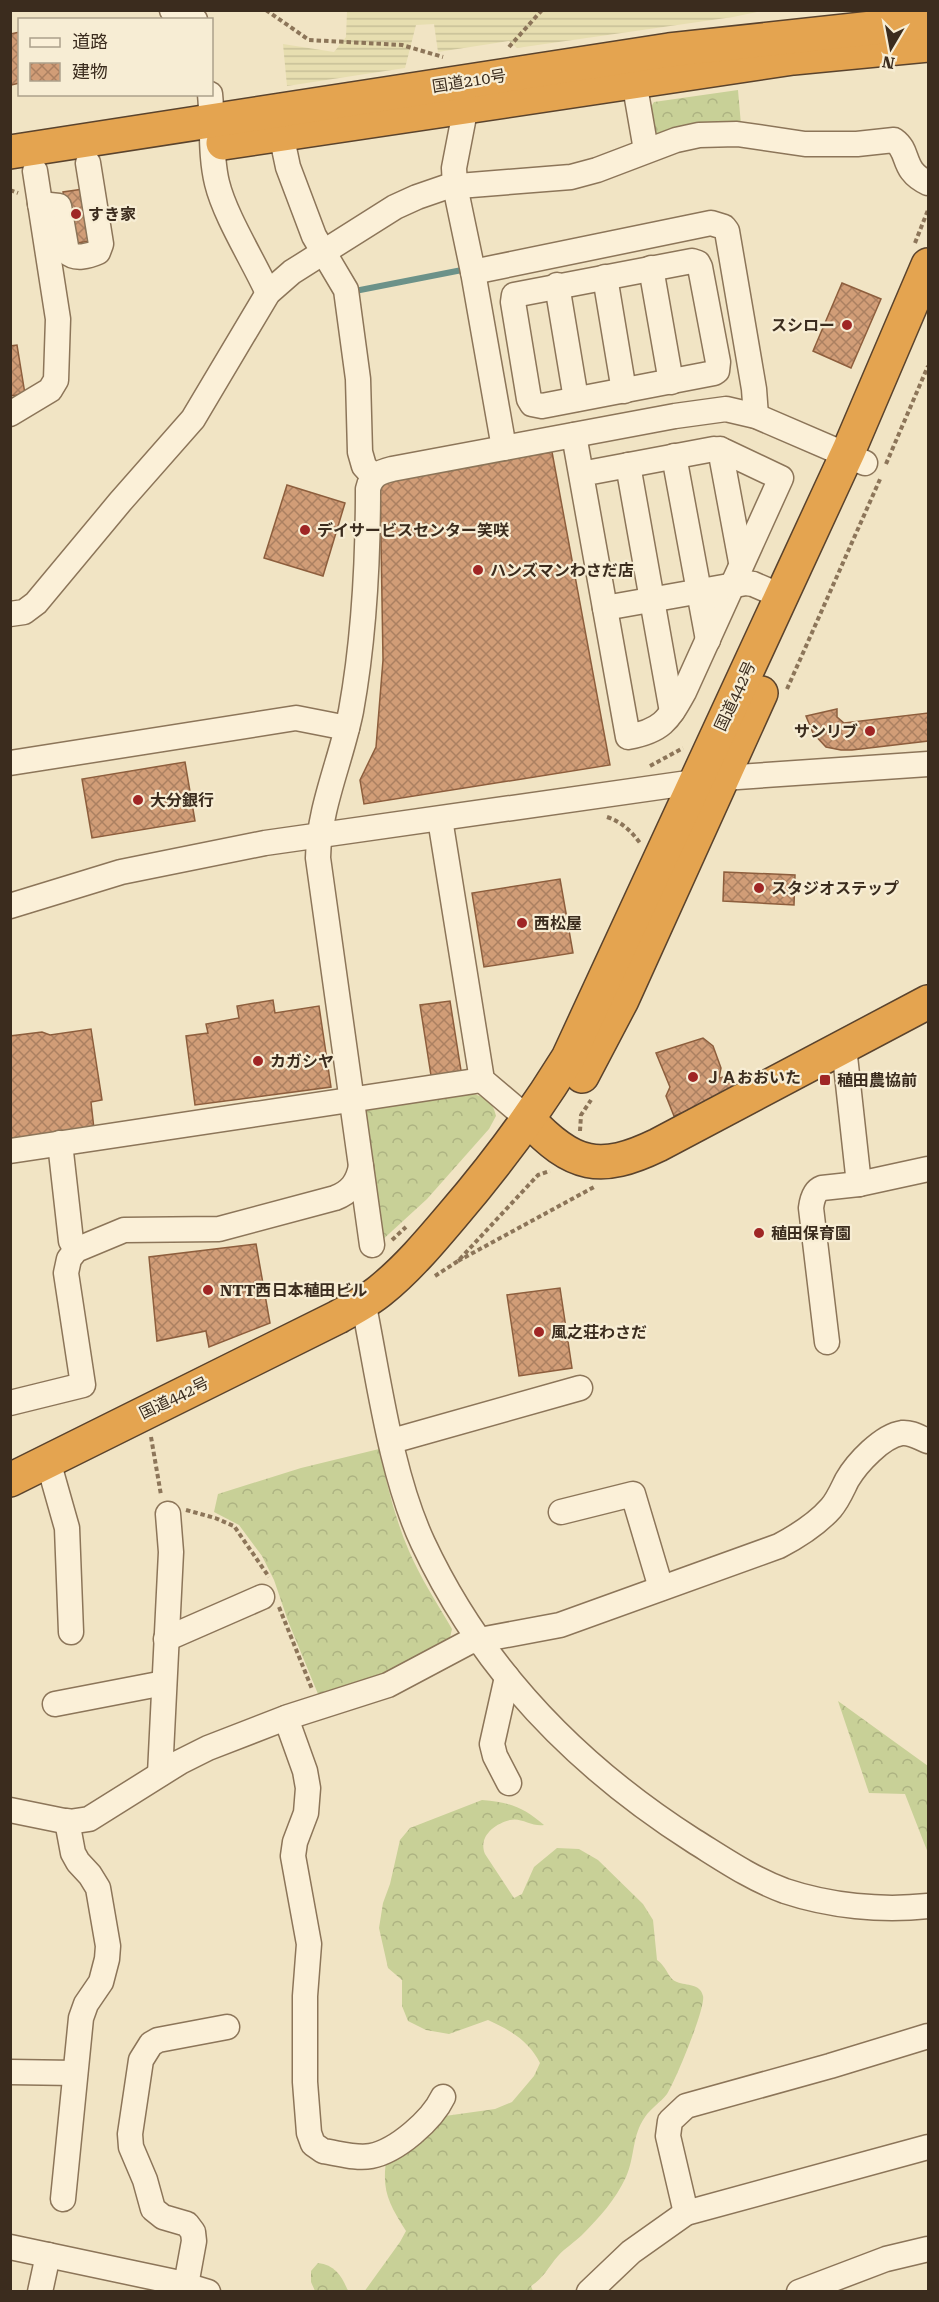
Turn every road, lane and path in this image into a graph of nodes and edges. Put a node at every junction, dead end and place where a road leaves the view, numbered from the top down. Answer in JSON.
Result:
{"nodes":[{"id":1,"x":172,"y":10,"type":"edge"},
{"id":2,"x":266,"y":10,"type":"edge"},
{"id":3,"x":542,"y":10,"type":"edge"},
{"id":4,"x":190,"y":18,"type":"edge"},
{"id":5,"x":928,"y":22,"type":"edge"},
{"id":6,"x":928,"y":45,"type":"edge"},
{"id":7,"x":507,"y":48,"type":"dead end"},
{"id":8,"x":446,"y":58,"type":"dead end"},
{"id":9,"x":634,"y":81,"type":"junction"},
{"id":10,"x":466,"y":106,"type":"junction"},
{"id":11,"x":212,"y":120,"type":"edge"},
{"id":12,"x":281,"y":134,"type":"junction"},
{"id":13,"x":646,"y":150,"type":"junction"},
{"id":14,"x":88,"y":163,"type":"junction"},
{"id":15,"x":19,"y":166,"type":"edge"},
{"id":16,"x":928,"y":183,"type":"edge"},
{"id":17,"x":455,"y":186,"type":"junction"},
{"id":18,"x":40,"y":204,"type":"junction"},
{"id":19,"x":322,"y":252,"type":"junction"},
{"id":20,"x":928,"y":265,"type":"edge"},
{"id":21,"x":651,"y":268,"type":"junction"},
{"id":22,"x":473,"y":272,"type":"junction"},
{"id":23,"x":605,"y":277,"type":"junction"},
{"id":24,"x":557,"y":285,"type":"junction"},
{"id":25,"x":268,"y":292,"type":"junction"},
{"id":26,"x":928,"y":312,"type":"edge"},
{"id":27,"x":928,"y":366,"type":"edge"},
{"id":28,"x":670,"y":382,"type":"junction"},
{"id":29,"x":624,"y":391,"type":"junction"},
{"id":30,"x":573,"y":400,"type":"junction"},
{"id":31,"x":10,"y":414,"type":"edge"},
{"id":32,"x":672,"y":416,"type":"junction"},
{"id":33,"x":756,"y":416,"type":"junction"},
{"id":34,"x":576,"y":435,"type":"junction"},
{"id":35,"x":504,"y":448,"type":"junction"},
{"id":36,"x":720,"y":449,"type":"junction"},
{"id":37,"x":675,"y":456,"type":"junction"},
{"id":38,"x":855,"y":459,"type":"junction"},
{"id":39,"x":628,"y":465,"type":"junction"},
{"id":40,"x":582,"y":474,"type":"junction"},
{"id":41,"x":373,"y":477,"type":"junction"},
{"id":42,"x":741,"y":562,"type":"junction"},
{"id":43,"x":732,"y":586,"type":"junction"},
{"id":44,"x":699,"y":592,"type":"junction"},
{"id":45,"x":781,"y":596,"type":"junction"},
{"id":46,"x":652,"y":600,"type":"junction"},
{"id":47,"x":605,"y":608,"type":"junction"},
{"id":48,"x":10,"y":614,"type":"edge"},
{"id":49,"x":708,"y":640,"type":"junction"},
{"id":50,"x":785,"y":694,"type":"dead end"},
{"id":51,"x":672,"y":712,"type":"junction"},
{"id":52,"x":347,"y":728,"type":"junction"},
{"id":53,"x":10,"y":763,"type":"edge"},
{"id":54,"x":928,"y":764,"type":"edge"},
{"id":55,"x":709,"y":780,"type":"junction"},
{"id":56,"x":602,"y":818,"type":"dead end"},
{"id":57,"x":440,"y":819,"type":"junction"},
{"id":58,"x":319,"y":836,"type":"junction"},
{"id":59,"x":639,"y":851,"type":"dead end"},
{"id":60,"x":10,"y":906,"type":"edge"},
{"id":61,"x":928,"y":1002,"type":"edge"},
{"id":62,"x":844,"y":1047,"type":"junction"},
{"id":63,"x":482,"y":1080,"type":"junction"},
{"id":64,"x":352,"y":1099,"type":"junction"},
{"id":65,"x":536,"y":1128,"type":"junction"},
{"id":66,"x":60,"y":1143,"type":"junction"},
{"id":67,"x":10,"y":1151,"type":"edge"},
{"id":68,"x":361,"y":1166,"type":"junction"},
{"id":69,"x":928,"y":1169,"type":"edge"},
{"id":70,"x":554,"y":1170,"type":"dead end"},
{"id":71,"x":603,"y":1183,"type":"dead end"},
{"id":72,"x":859,"y":1184,"type":"junction"},
{"id":73,"x":372,"y":1245,"type":"dead end"},
{"id":74,"x":76,"y":1250,"type":"junction"},
{"id":75,"x":458,"y":1262,"type":"junction"},
{"id":76,"x":434,"y":1276,"type":"dead end"},
{"id":77,"x":351,"y":1312,"type":"junction"},
{"id":78,"x":827,"y":1342,"type":"dead end"},
{"id":79,"x":580,"y":1388,"type":"dead end"},
{"id":80,"x":10,"y":1403,"type":"edge"},
{"id":81,"x":145,"y":1413,"type":"junction"},
{"id":82,"x":392,"y":1441,"type":"junction"},
{"id":83,"x":928,"y":1441,"type":"edge"},
{"id":84,"x":48,"y":1461,"type":"junction"},
{"id":85,"x":10,"y":1480,"type":"edge"},
{"id":86,"x":170,"y":1509,"type":"junction"},
{"id":87,"x":561,"y":1512,"type":"dead end"},
{"id":88,"x":661,"y":1588,"type":"junction"},
{"id":89,"x":270,"y":1592,"type":"junction"},
{"id":90,"x":71,"y":1632,"type":"dead end"},
{"id":91,"x":166,"y":1639,"type":"junction"},
{"id":92,"x":478,"y":1639,"type":"junction"},
{"id":93,"x":507,"y":1677,"type":"junction"},
{"id":94,"x":164,"y":1683,"type":"junction"},
{"id":95,"x":55,"y":1704,"type":"dead end"},
{"id":96,"x":320,"y":1707,"type":"junction"},
{"id":97,"x":286,"y":1718,"type":"junction"},
{"id":98,"x":160,"y":1774,"type":"junction"},
{"id":99,"x":509,"y":1783,"type":"dead end"},
{"id":100,"x":10,"y":1810,"type":"edge"},
{"id":101,"x":67,"y":1821,"type":"junction"},
{"id":102,"x":928,"y":1906,"type":"edge"},
{"id":103,"x":227,"y":2027,"type":"dead end"},
{"id":104,"x":928,"y":2036,"type":"edge"},
{"id":105,"x":10,"y":2072,"type":"edge"},
{"id":106,"x":75,"y":2073,"type":"junction"},
{"id":107,"x":443,"y":2097,"type":"dead end"},
{"id":108,"x":928,"y":2147,"type":"edge"},
{"id":109,"x":63,"y":2199,"type":"dead end"},
{"id":110,"x":686,"y":2213,"type":"junction"},
{"id":111,"x":10,"y":2247,"type":"edge"},
{"id":112,"x":928,"y":2249,"type":"edge"},
{"id":113,"x":48,"y":2255,"type":"junction"},
{"id":114,"x":153,"y":2285,"type":"edge"},
{"id":115,"x":197,"y":2288,"type":"edge"},
{"id":116,"x":40,"y":2292,"type":"edge"},
{"id":117,"x":590,"y":2292,"type":"edge"},
{"id":118,"x":799,"y":2292,"type":"edge"}],
"edges":[{"from":1,"to":4,"type":"street"},
{"from":2,"to":8,"type":"path"},
{"from":3,"to":7,"type":"path"},
{"from":5,"to":11,"type":"highway","name":"国道210号"},
{"from":6,"to":9,"type":"highway","name":"国道210号"},
{"from":9,"to":10,"type":"highway","name":"国道210号"},
{"from":9,"to":13,"type":"street"},
{"from":10,"to":12,"type":"highway","name":"国道210号"},
{"from":10,"to":17,"type":"street"},
{"from":11,"to":12,"type":"highway","name":"国道210号"},
{"from":11,"to":14,"type":"highway","name":"国道210号"},
{"from":11,"to":15,"type":"highway","name":"国道210号"},
{"from":11,"to":25,"type":"street"},
{"from":12,"to":19,"type":"street"},
{"from":13,"to":16,"type":"street"},
{"from":13,"to":17,"type":"street"},
{"from":14,"to":15,"type":"highway","name":"国道210号"},
{"from":14,"to":18,"type":"street"},
{"from":15,"to":18,"type":"street"},
{"from":17,"to":19,"type":"street"},
{"from":17,"to":22,"type":"street"},
{"from":18,"to":31,"type":"street"},
{"from":19,"to":25,"type":"street"},
{"from":19,"to":41,"type":"street"},
{"from":20,"to":38,"type":"highway","name":"国道442号"},
{"from":21,"to":23,"type":"street"},
{"from":21,"to":28,"type":"street"},
{"from":21,"to":28,"type":"street"},
{"from":22,"to":33,"type":"street"},
{"from":22,"to":35,"type":"street"},
{"from":23,"to":24,"type":"street"},
{"from":23,"to":29,"type":"street"},
{"from":24,"to":30,"type":"street"},
{"from":24,"to":30,"type":"street"},
{"from":25,"to":48,"type":"street"},
{"from":26,"to":38,"type":"highway","name":"国道442号"},
{"from":27,"to":50,"type":"path"},
{"from":28,"to":29,"type":"street"},
{"from":28,"to":32,"type":"street"},
{"from":29,"to":30,"type":"street"},
{"from":30,"to":34,"type":"street"},
{"from":32,"to":33,"type":"street"},
{"from":32,"to":34,"type":"street"},
{"from":32,"to":37,"type":"street"},
{"from":33,"to":38,"type":"street"},
{"from":34,"to":35,"type":"street"},
{"from":34,"to":40,"type":"street"},
{"from":35,"to":41,"type":"street"},
{"from":36,"to":37,"type":"street"},
{"from":36,"to":42,"type":"street"},
{"from":36,"to":42,"type":"street"},
{"from":37,"to":39,"type":"street"},
{"from":37,"to":44,"type":"street"},
{"from":38,"to":45,"type":"highway","name":"国道442号"},
{"from":38,"to":55,"type":"highway","name":"国道442号"},
{"from":39,"to":40,"type":"street"},
{"from":39,"to":46,"type":"street"},
{"from":40,"to":47,"type":"street"},
{"from":41,"to":52,"type":"street"},
{"from":42,"to":43,"type":"street"},
{"from":43,"to":44,"type":"street"},
{"from":43,"to":45,"type":"street"},
{"from":43,"to":49,"type":"street"},
{"from":44,"to":46,"type":"street"},
{"from":44,"to":49,"type":"street"},
{"from":45,"to":55,"type":"highway","name":"国道442号"},
{"from":46,"to":47,"type":"street"},
{"from":46,"to":51,"type":"street"},
{"from":47,"to":51,"type":"street"},
{"from":49,"to":51,"type":"street"},
{"from":52,"to":53,"type":"street"},
{"from":52,"to":58,"type":"street"},
{"from":54,"to":55,"type":"street"},
{"from":55,"to":57,"type":"street"},
{"from":55,"to":65,"type":"highway","name":"国道442号"},
{"from":56,"to":59,"type":"path"},
{"from":57,"to":58,"type":"street"},
{"from":57,"to":63,"type":"street"},
{"from":58,"to":60,"type":"street"},
{"from":58,"to":64,"type":"street"},
{"from":61,"to":62,"type":"highway"},
{"from":62,"to":65,"type":"highway"},
{"from":62,"to":72,"type":"street"},
{"from":63,"to":64,"type":"street"},
{"from":63,"to":65,"type":"street"},
{"from":64,"to":66,"type":"street"},
{"from":64,"to":68,"type":"street"},
{"from":65,"to":77,"type":"highway","name":"国道442号"},
{"from":66,"to":67,"type":"street"},
{"from":66,"to":74,"type":"street"},
{"from":68,"to":73,"type":"street"},
{"from":68,"to":74,"type":"street"},
{"from":69,"to":72,"type":"street"},
{"from":70,"to":75,"type":"path"},
{"from":71,"to":75,"type":"path"},
{"from":72,"to":78,"type":"street"},
{"from":74,"to":80,"type":"street"},
{"from":75,"to":76,"type":"path"},
{"from":77,"to":81,"type":"highway","name":"国道442号"},
{"from":77,"to":82,"type":"street"},
{"from":79,"to":82,"type":"street"},
{"from":81,"to":84,"type":"highway","name":"国道442号"},
{"from":81,"to":86,"type":"path"},
{"from":82,"to":92,"type":"street"},
{"from":83,"to":88,"type":"street"},
{"from":84,"to":85,"type":"highway","name":"国道442号"},
{"from":84,"to":90,"type":"street"},
{"from":86,"to":89,"type":"path"},
{"from":86,"to":91,"type":"street"},
{"from":87,"to":88,"type":"street"},
{"from":88,"to":92,"type":"street"},
{"from":89,"to":91,"type":"street"},
{"from":89,"to":96,"type":"path"},
{"from":91,"to":94,"type":"street"},
{"from":92,"to":93,"type":"street"},
{"from":92,"to":96,"type":"street"},
{"from":93,"to":99,"type":"street"},
{"from":93,"to":102,"type":"street"},
{"from":94,"to":95,"type":"street"},
{"from":94,"to":98,"type":"street"},
{"from":96,"to":97,"type":"street"},
{"from":97,"to":98,"type":"street"},
{"from":97,"to":107,"type":"street"},
{"from":98,"to":101,"type":"street"},
{"from":100,"to":101,"type":"street"},
{"from":101,"to":106,"type":"street"},
{"from":103,"to":115,"type":"street"},
{"from":104,"to":110,"type":"street"},
{"from":105,"to":106,"type":"street"},
{"from":106,"to":109,"type":"street"},
{"from":108,"to":110,"type":"street"},
{"from":110,"to":117,"type":"street"},
{"from":111,"to":113,"type":"street"},
{"from":112,"to":118,"type":"street"},
{"from":113,"to":114,"type":"street"},
{"from":113,"to":116,"type":"street"},
{"from":114,"to":115,"type":"street"}]}
